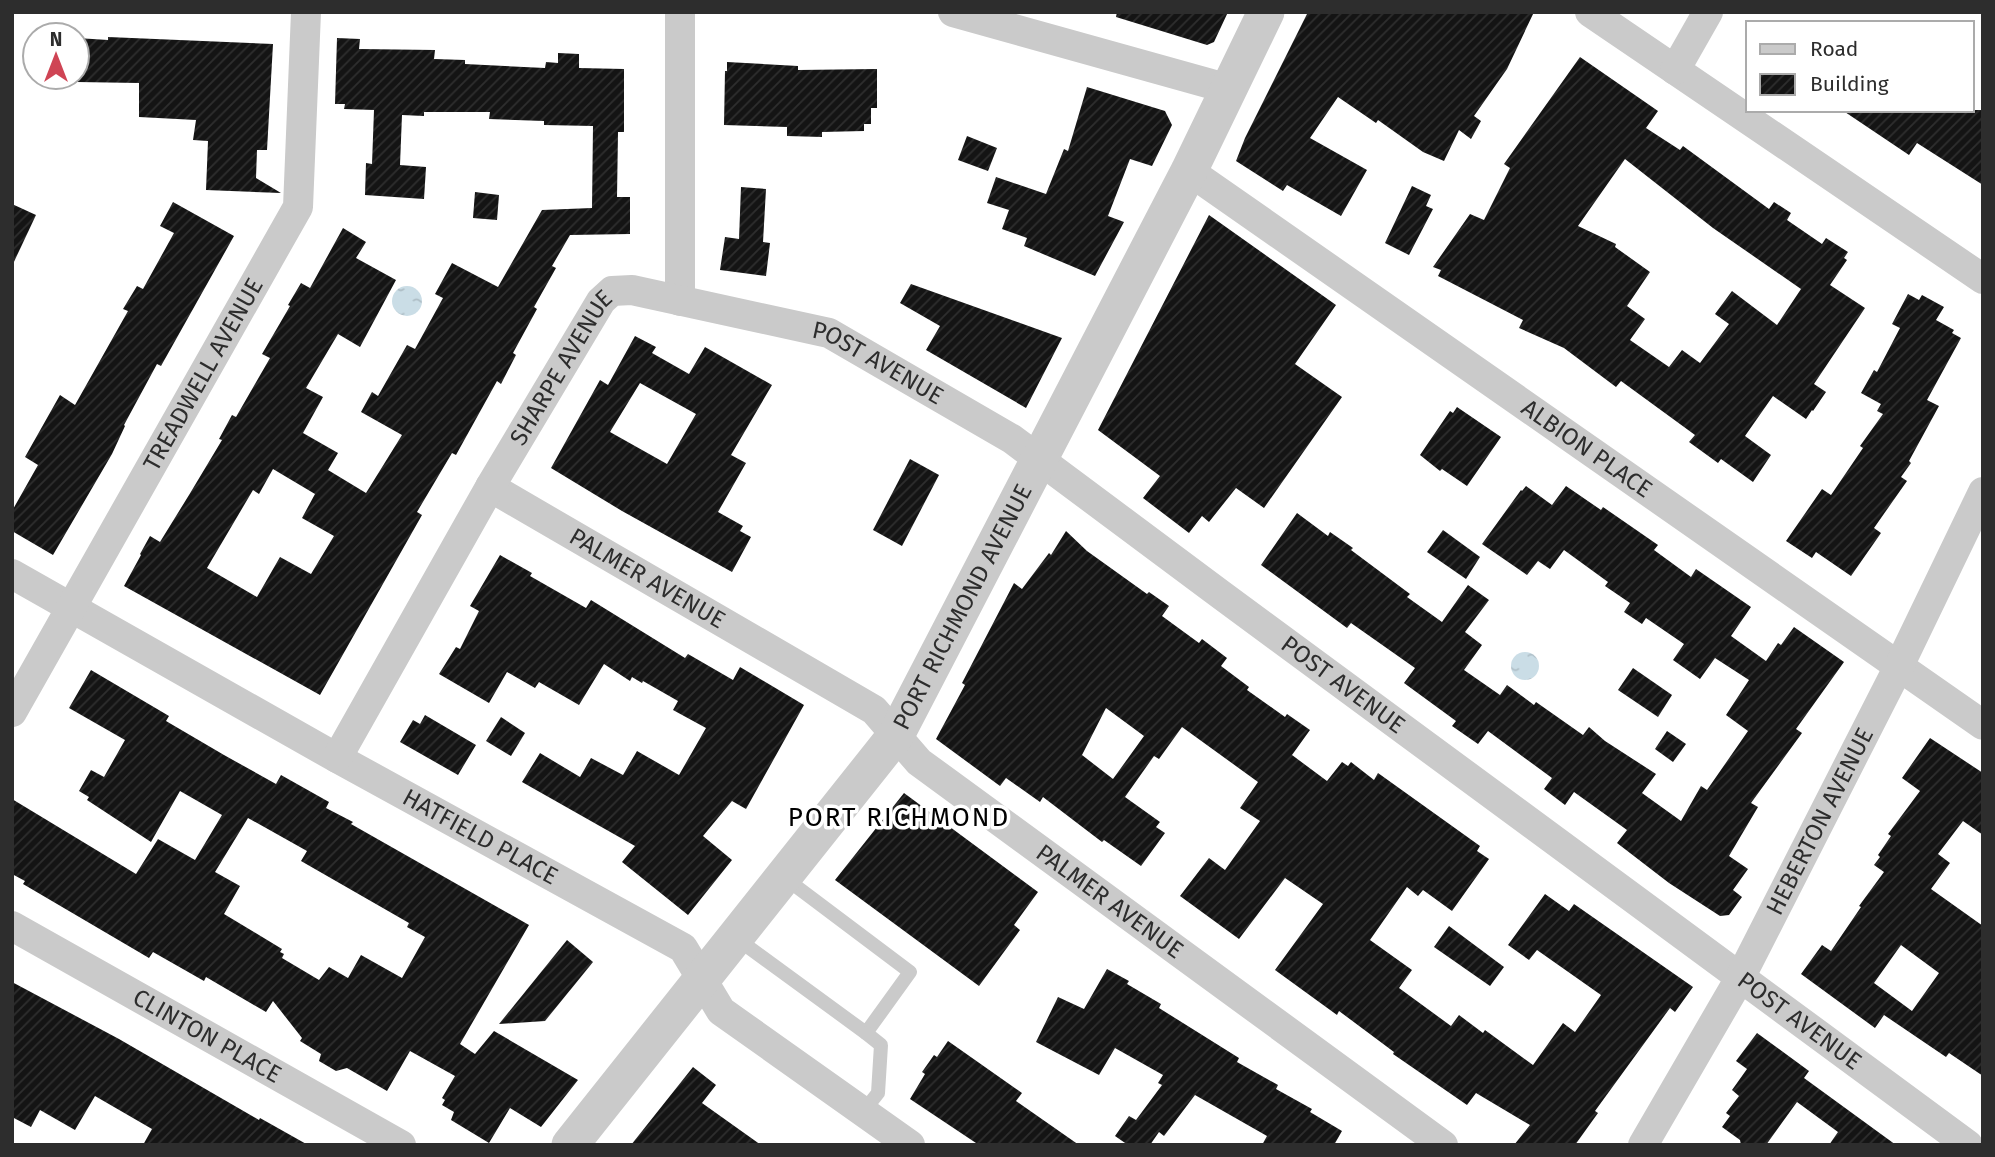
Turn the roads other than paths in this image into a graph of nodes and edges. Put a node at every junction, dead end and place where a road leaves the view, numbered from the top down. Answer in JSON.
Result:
{"nodes":[{"id":1,"x":306,"y":12,"type":"edge"},
{"id":2,"x":680,"y":12,"type":"edge"},
{"id":3,"x":953,"y":12,"type":"edge"},
{"id":4,"x":1266,"y":12,"type":"edge"},
{"id":5,"x":1590,"y":12,"type":"edge"},
{"id":6,"x":1708,"y":12,"type":"edge"},
{"id":7,"x":1675,"y":70,"type":"junction"},
{"id":8,"x":1229,"y":89,"type":"junction"},
{"id":9,"x":1189,"y":171,"type":"junction"},
{"id":10,"x":1983,"y":279,"type":"edge"},
{"id":11,"x":680,"y":301,"type":"junction"},
{"id":12,"x":1040,"y":460,"type":"junction"},
{"id":13,"x":490,"y":487,"type":"junction"},
{"id":14,"x":1983,"y":492,"type":"edge"},
{"id":15,"x":12,"y":574,"type":"edge"},
{"id":16,"x":71,"y":608,"type":"junction"},
{"id":17,"x":1899,"y":666,"type":"junction"},
{"id":18,"x":12,"y":712,"type":"edge"},
{"id":19,"x":1983,"y":725,"type":"edge"},
{"id":20,"x":896,"y":735,"type":"junction"},
{"id":21,"x":337,"y":758,"type":"junction"},
{"id":22,"x":784,"y":877,"type":"junction"},
{"id":23,"x":12,"y":926,"type":"edge"},
{"id":24,"x":736,"y":938,"type":"junction"},
{"id":25,"x":1740,"y":978,"type":"junction"},
{"id":26,"x":702,"y":981,"type":"junction"},
{"id":27,"x":866,"y":1033,"type":"junction"},
{"id":28,"x":863,"y":1112,"type":"junction"},
{"id":29,"x":401,"y":1145,"type":"edge"},
{"id":30,"x":570,"y":1145,"type":"edge"},
{"id":31,"x":910,"y":1145,"type":"edge"},
{"id":32,"x":1443,"y":1145,"type":"edge"},
{"id":33,"x":1643,"y":1145,"type":"edge"},
{"id":34,"x":1968,"y":1145,"type":"edge"}],
"edges":[{"from":1,"to":16,"type":"street","name":"TREADWELL AVENUE"},
{"from":2,"to":11,"type":"street"},
{"from":3,"to":8,"type":"street"},
{"from":4,"to":8,"type":"street","name":"PORT RICHMOND AVENUE"},
{"from":5,"to":7,"type":"street"},
{"from":6,"to":7,"type":"street"},
{"from":7,"to":10,"type":"street"},
{"from":8,"to":9,"type":"street","name":"PORT RICHMOND AVENUE"},
{"from":9,"to":12,"type":"street","name":"PORT RICHMOND AVENUE"},
{"from":9,"to":17,"type":"street","name":"ALBION PLACE"},
{"from":11,"to":12,"type":"street","name":"POST AVENUE"},
{"from":11,"to":13,"type":"street","name":"SHARPE AVENUE"},
{"from":12,"to":20,"type":"street","name":"PORT RICHMOND AVENUE"},
{"from":12,"to":25,"type":"street","name":"POST AVENUE"},
{"from":13,"to":20,"type":"street","name":"PALMER AVENUE"},
{"from":13,"to":21,"type":"street","name":"SHARPE AVENUE"},
{"from":14,"to":17,"type":"street","name":"HEBERTON AVENUE"},
{"from":15,"to":16,"type":"street","name":"HATFIELD PLACE"},
{"from":16,"to":18,"type":"street","name":"TREADWELL AVENUE"},
{"from":16,"to":21,"type":"street","name":"HATFIELD PLACE"},
{"from":17,"to":19,"type":"street","name":"ALBION PLACE"},
{"from":17,"to":25,"type":"street","name":"HEBERTON AVENUE"},
{"from":20,"to":22,"type":"street","name":"PORT RICHMOND AVENUE"},
{"from":20,"to":32,"type":"street","name":"PALMER AVENUE"},
{"from":21,"to":26,"type":"street","name":"HATFIELD PLACE"},
{"from":22,"to":24,"type":"street","name":"PORT RICHMOND AVENUE"},
{"from":22,"to":27,"type":"lane"},
{"from":23,"to":29,"type":"street","name":"CLINTON PLACE"},
{"from":24,"to":26,"type":"street","name":"PORT RICHMOND AVENUE"},
{"from":24,"to":27,"type":"lane"},
{"from":25,"to":33,"type":"street","name":"HEBERTON AVENUE"},
{"from":25,"to":34,"type":"street","name":"POST AVENUE"},
{"from":26,"to":28,"type":"street","name":"HATFIELD PLACE"},
{"from":26,"to":30,"type":"street","name":"PORT RICHMOND AVENUE"},
{"from":27,"to":28,"type":"lane"},
{"from":28,"to":31,"type":"street","name":"HATFIELD PLACE"}]}
